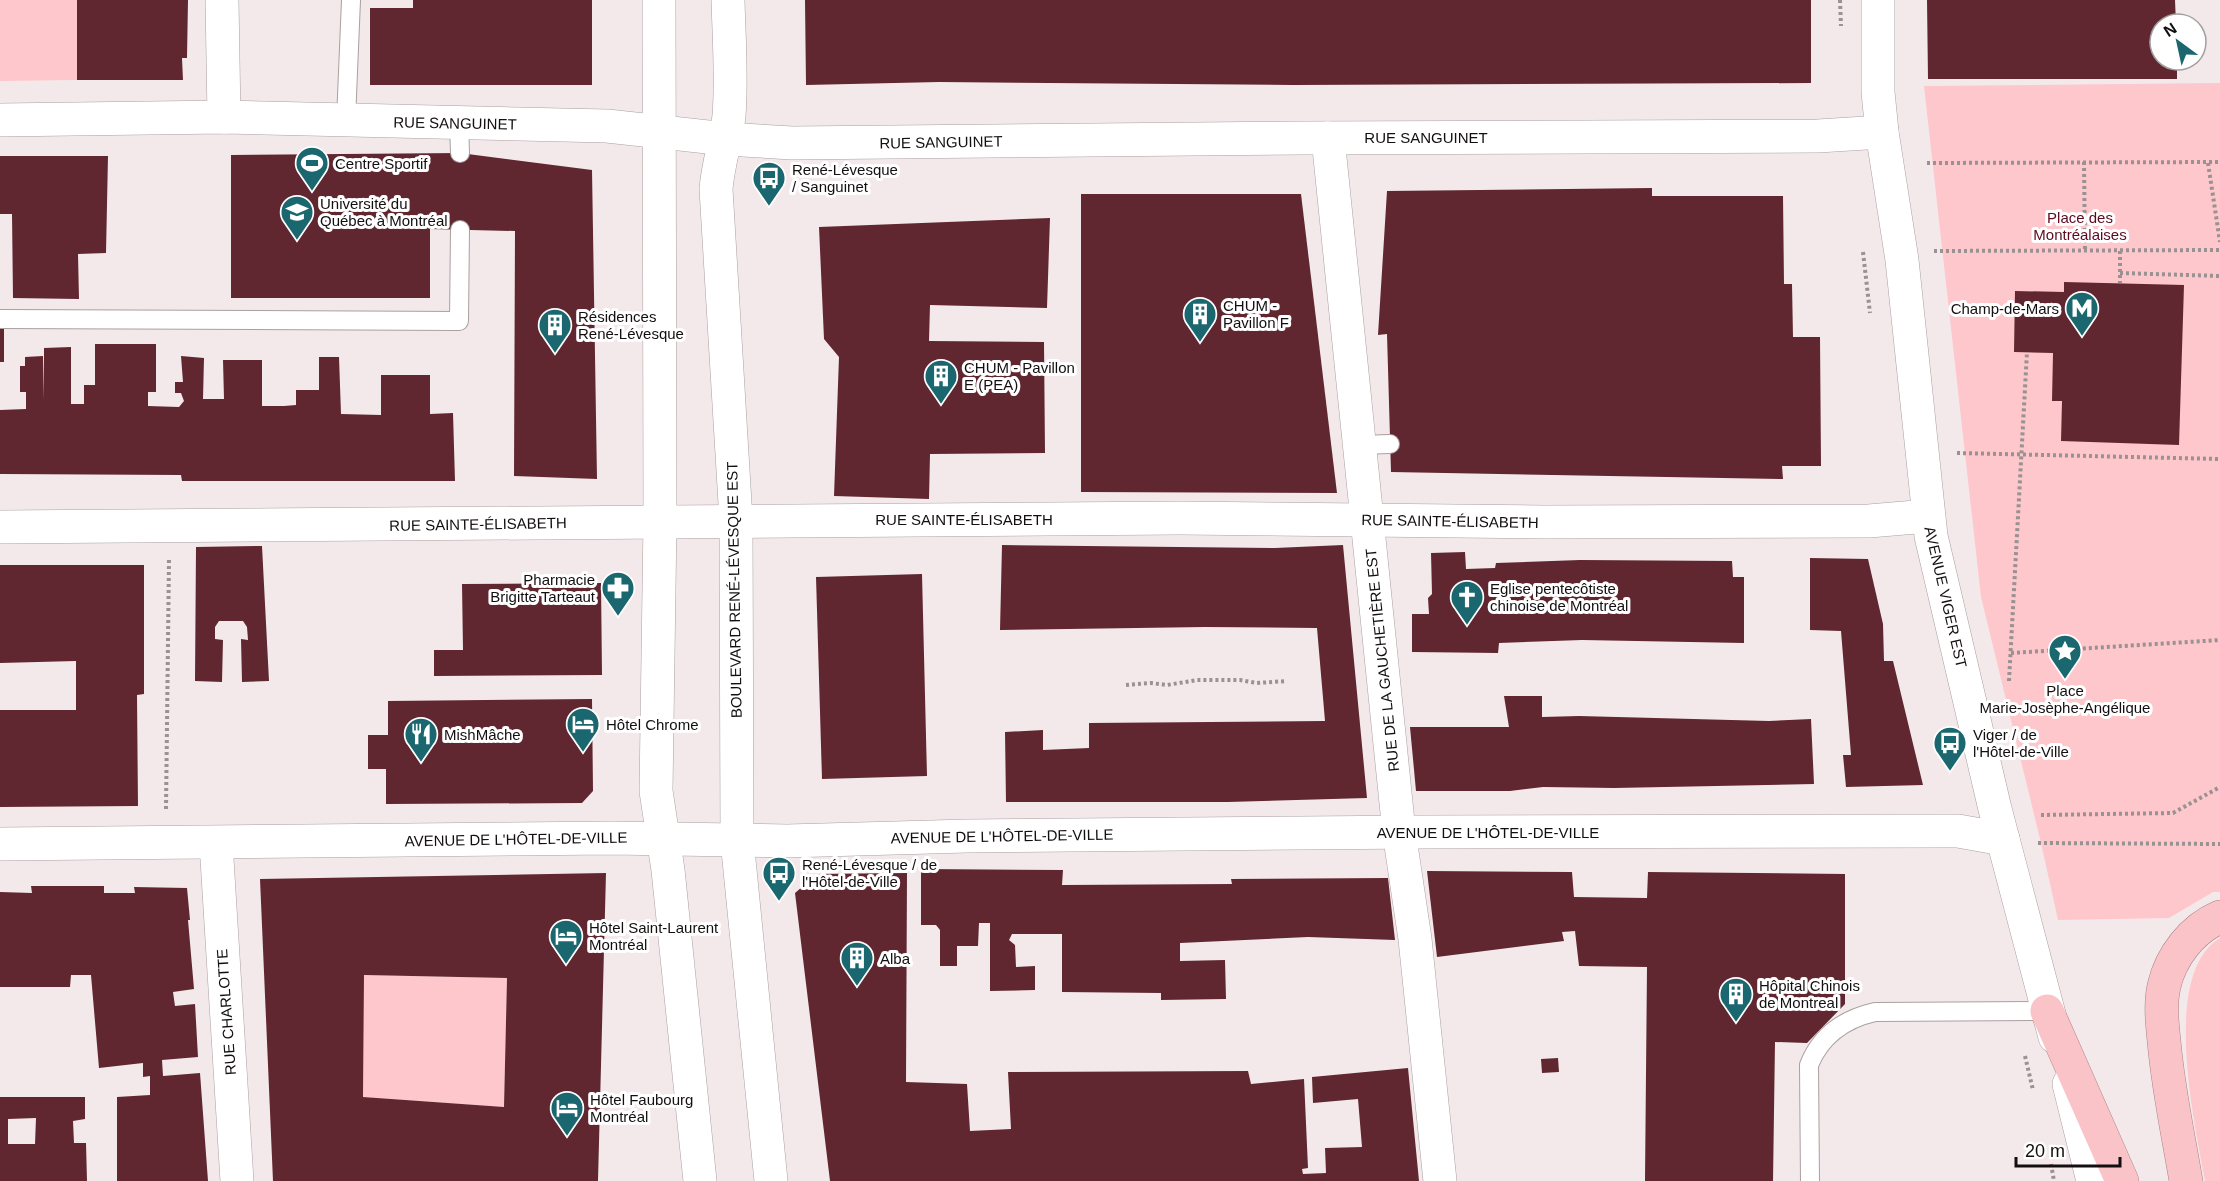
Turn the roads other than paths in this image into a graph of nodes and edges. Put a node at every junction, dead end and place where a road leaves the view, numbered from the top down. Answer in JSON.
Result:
{"nodes":[{"id":1,"x":222,"y":0,"type":"edge"},
{"id":2,"x":351,"y":0,"type":"edge"},
{"id":3,"x":659,"y":0,"type":"edge"},
{"id":4,"x":728,"y":0,"type":"edge"},
{"id":5,"x":1878,"y":0,"type":"edge"},
{"id":6,"x":224,"y":117,"type":"junction"},
{"id":7,"x":0,"y":120,"type":"edge"},
{"id":8,"x":346,"y":120,"type":"junction"},
{"id":9,"x":660,"y":132,"type":"junction"},
{"id":10,"x":1882,"y":132,"type":"junction"},
{"id":11,"x":1328,"y":138,"type":"junction"},
{"id":12,"x":726,"y":139,"type":"junction"},
{"id":13,"x":460,"y":230,"type":"dead end"},
{"id":14,"x":0,"y":319,"type":"edge"},
{"id":15,"x":1928,"y":516,"type":"junction"},
{"id":16,"x":1367,"y":519,"type":"junction"},
{"id":17,"x":736,"y":520,"type":"junction"},
{"id":18,"x":660,"y":522,"type":"junction"},
{"id":19,"x":0,"y":527,"type":"edge"},
{"id":20,"x":1399,"y":832,"type":"junction"},
{"id":21,"x":663,"y":839,"type":"junction"},
{"id":22,"x":2003,"y":839,"type":"junction"},
{"id":23,"x":737,"y":840,"type":"junction"},
{"id":24,"x":216,"y":843,"type":"junction"},
{"id":25,"x":0,"y":844,"type":"edge"},
{"id":26,"x":2220,"y":917,"type":"edge"},
{"id":27,"x":2047,"y":1011,"type":"junction"},
{"id":28,"x":237,"y":1181,"type":"edge"},
{"id":29,"x":700,"y":1181,"type":"edge"},
{"id":30,"x":771,"y":1181,"type":"edge"},
{"id":31,"x":1440,"y":1181,"type":"edge"},
{"id":32,"x":1810,"y":1181,"type":"edge"},
{"id":33,"x":2092,"y":1181,"type":"edge"},
{"id":34,"x":2122,"y":1181,"type":"edge"},
{"id":35,"x":2186,"y":1181,"type":"edge"}],
"edges":[{"from":1,"to":6,"type":"street"},
{"from":2,"to":8,"type":"lane"},
{"from":3,"to":9,"type":"street"},
{"from":4,"to":12,"type":"street","name":"BOULEVARD RENÉ-LÉVESQUE EST"},
{"from":5,"to":10,"type":"street","name":"AVENUE VIGER EST"},
{"from":6,"to":7,"type":"street","name":"RUE SANGUINET"},
{"from":6,"to":8,"type":"street","name":"RUE SANGUINET"},
{"from":8,"to":9,"type":"street","name":"RUE SANGUINET"},
{"from":9,"to":12,"type":"street","name":"RUE SANGUINET"},
{"from":9,"to":18,"type":"street"},
{"from":10,"to":11,"type":"street","name":"RUE SANGUINET"},
{"from":10,"to":15,"type":"street","name":"AVENUE VIGER EST"},
{"from":11,"to":12,"type":"street","name":"RUE SANGUINET"},
{"from":11,"to":16,"type":"street","name":"RUE DE LA GAUCHETIÈRE EST"},
{"from":12,"to":17,"type":"street","name":"BOULEVARD RENÉ-LÉVESQUE EST"},
{"from":13,"to":14,"type":"lane"},
{"from":15,"to":16,"type":"street","name":"RUE SAINTE-ÉLISABETH"},
{"from":15,"to":22,"type":"street","name":"AVENUE VIGER EST"},
{"from":16,"to":17,"type":"street","name":"RUE SAINTE-ÉLISABETH"},
{"from":16,"to":20,"type":"street","name":"RUE DE LA GAUCHETIÈRE EST"},
{"from":17,"to":18,"type":"street","name":"RUE SAINTE-ÉLISABETH"},
{"from":17,"to":23,"type":"street","name":"BOULEVARD RENÉ-LÉVESQUE EST"},
{"from":18,"to":19,"type":"street","name":"RUE SAINTE-ÉLISABETH"},
{"from":18,"to":21,"type":"street"},
{"from":20,"to":22,"type":"street","name":"AVENUE DE L'HÔTEL-DE-VILLE"},
{"from":20,"to":23,"type":"street","name":"AVENUE DE L'HÔTEL-DE-VILLE"},
{"from":20,"to":31,"type":"street","name":"RUE DE LA GAUCHETIÈRE EST"},
{"from":21,"to":23,"type":"street","name":"AVENUE DE L'HÔTEL-DE-VILLE"},
{"from":21,"to":24,"type":"street","name":"AVENUE DE L'HÔTEL-DE-VILLE"},
{"from":21,"to":29,"type":"street"},
{"from":22,"to":27,"type":"street","name":"AVENUE VIGER EST"},
{"from":23,"to":30,"type":"street","name":"BOULEVARD RENÉ-LÉVESQUE EST"},
{"from":24,"to":25,"type":"street","name":"AVENUE DE L'HÔTEL-DE-VILLE"},
{"from":24,"to":28,"type":"street","name":"RUE CHARLOTTE"},
{"from":26,"to":35,"type":"highway"},
{"from":27,"to":32,"type":"lane"},
{"from":27,"to":33,"type":"street","name":"AVENUE VIGER EST"},
{"from":27,"to":34,"type":"highway"}]}
